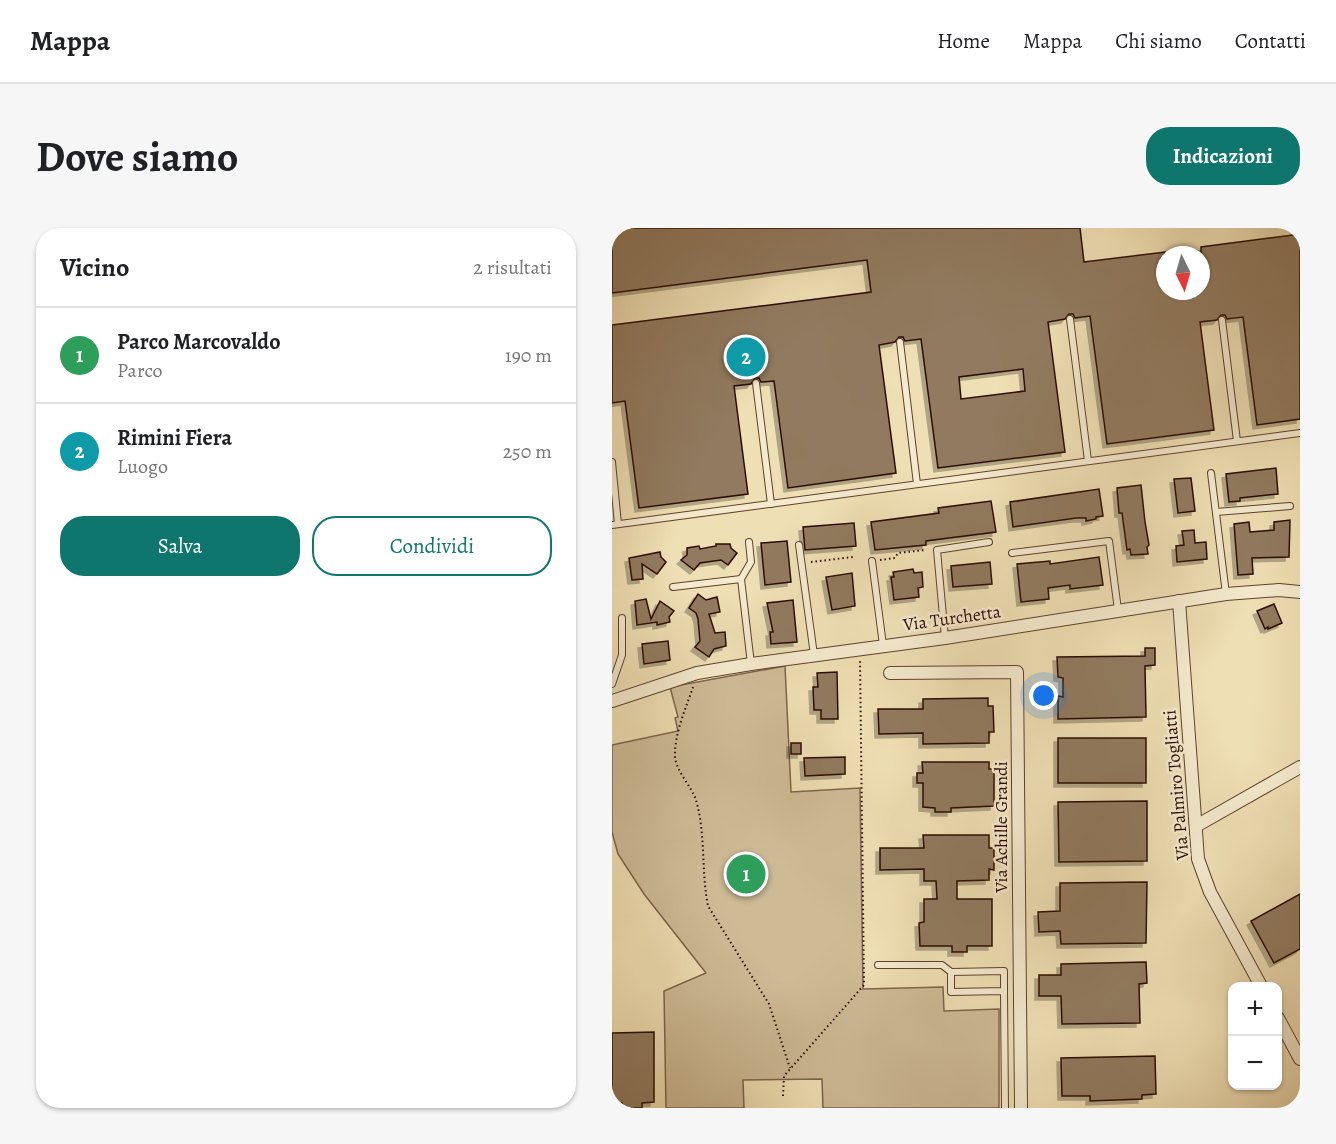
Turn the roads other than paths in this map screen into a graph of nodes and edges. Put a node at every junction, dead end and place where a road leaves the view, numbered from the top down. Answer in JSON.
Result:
{"nodes":[{"id":1,"x":1070,"y":319,"type":"dead end"},
{"id":2,"x":1222,"y":320,"type":"dead end"},
{"id":3,"x":900,"y":342,"type":"dead end"},
{"id":4,"x":756,"y":383,"type":"dead end"},
{"id":5,"x":1300,"y":433,"type":"edge"},
{"id":6,"x":1237,"y":441,"type":"junction"},
{"id":7,"x":1088,"y":461,"type":"junction"},
{"id":8,"x":612,"y":462,"type":"edge"},
{"id":9,"x":1211,"y":473,"type":"dead end"},
{"id":10,"x":917,"y":484,"type":"junction"},
{"id":11,"x":771,"y":504,"type":"junction"},
{"id":12,"x":1290,"y":506,"type":"dead end"},
{"id":13,"x":1216,"y":512,"type":"junction"},
{"id":14,"x":615,"y":525,"type":"edge"},
{"id":15,"x":749,"y":542,"type":"dead end"},
{"id":16,"x":989,"y":542,"type":"dead end"},
{"id":17,"x":799,"y":545,"type":"dead end"},
{"id":18,"x":1012,"y":553,"type":"dead end"},
{"id":19,"x":872,"y":561,"type":"road end"},
{"id":20,"x":741,"y":579,"type":"junction"},
{"id":21,"x":674,"y":587,"type":"dead end"},
{"id":22,"x":1300,"y":592,"type":"edge"},
{"id":23,"x":1226,"y":594,"type":"junction"},
{"id":24,"x":1179,"y":602,"type":"junction"},
{"id":25,"x":1118,"y":611,"type":"junction"},
{"id":26,"x":622,"y":618,"type":"dead end"},
{"id":27,"x":945,"y":638,"type":"junction"},
{"id":28,"x":883,"y":645,"type":"junction"},
{"id":29,"x":814,"y":655,"type":"junction"},
{"id":30,"x":751,"y":664,"type":"junction"},
{"id":31,"x":890,"y":673,"type":"dead end"},
{"id":32,"x":612,"y":684,"type":"edge"},
{"id":33,"x":612,"y":701,"type":"edge"},
{"id":34,"x":1300,"y":767,"type":"edge"},
{"id":35,"x":1196,"y":826,"type":"junction"},
{"id":36,"x":878,"y":965,"type":"dead end"},
{"id":37,"x":951,"y":972,"type":"junction"},
{"id":38,"x":1004,"y":980,"type":"junction"},
{"id":39,"x":1020,"y":980,"type":"junction"},
{"id":40,"x":1258,"y":982,"type":"edge"},
{"id":41,"x":1004,"y":991,"type":"junction"},
{"id":42,"x":1282,"y":1025,"type":"edge"},
{"id":43,"x":1300,"y":1059,"type":"edge"},
{"id":44,"x":1005,"y":1108,"type":"edge"},
{"id":45,"x":1021,"y":1108,"type":"edge"}],
"edges":[{"from":1,"to":7,"type":"lane"},
{"from":2,"to":6,"type":"lane"},
{"from":3,"to":10,"type":"lane"},
{"from":4,"to":11,"type":"lane"},
{"from":5,"to":6,"type":"lane"},
{"from":6,"to":7,"type":"lane"},
{"from":7,"to":10,"type":"lane"},
{"from":8,"to":14,"type":"lane"},
{"from":9,"to":13,"type":"lane"},
{"from":10,"to":11,"type":"lane"},
{"from":11,"to":14,"type":"lane"},
{"from":12,"to":13,"type":"lane"},
{"from":13,"to":23,"type":"lane"},
{"from":15,"to":20,"type":"lane"},
{"from":16,"to":27,"type":"lane"},
{"from":17,"to":29,"type":"lane"},
{"from":18,"to":25,"type":"lane"},
{"from":19,"to":28,"type":"lane"},
{"from":20,"to":21,"type":"lane"},
{"from":20,"to":30,"type":"lane"},
{"from":22,"to":23,"type":"street","name":"Via Turchetta"},
{"from":23,"to":24,"type":"street","name":"Via Turchetta"},
{"from":24,"to":25,"type":"street","name":"Via Turchetta"},
{"from":24,"to":35,"type":"street","name":"Via Palmiro Togliatti"},
{"from":25,"to":27,"type":"street","name":"Via Turchetta"},
{"from":26,"to":32,"type":"lane"},
{"from":27,"to":28,"type":"street","name":"Via Turchetta"},
{"from":28,"to":29,"type":"street","name":"Via Turchetta"},
{"from":29,"to":30,"type":"street","name":"Via Turchetta"},
{"from":30,"to":33,"type":"street","name":"Via Turchetta"},
{"from":31,"to":39,"type":"street","name":"Via Achille Grandi"},
{"from":34,"to":35,"type":"street"},
{"from":35,"to":40,"type":"street","name":"Via Palmiro Togliatti"},
{"from":36,"to":37,"type":"lane"},
{"from":37,"to":38,"type":"lane"},
{"from":37,"to":41,"type":"lane"},
{"from":38,"to":39,"type":"lane"},
{"from":38,"to":41,"type":"lane"},
{"from":39,"to":45,"type":"street","name":"Via Achille Grandi"},
{"from":41,"to":44,"type":"lane"},
{"from":42,"to":43,"type":"street"}]}
